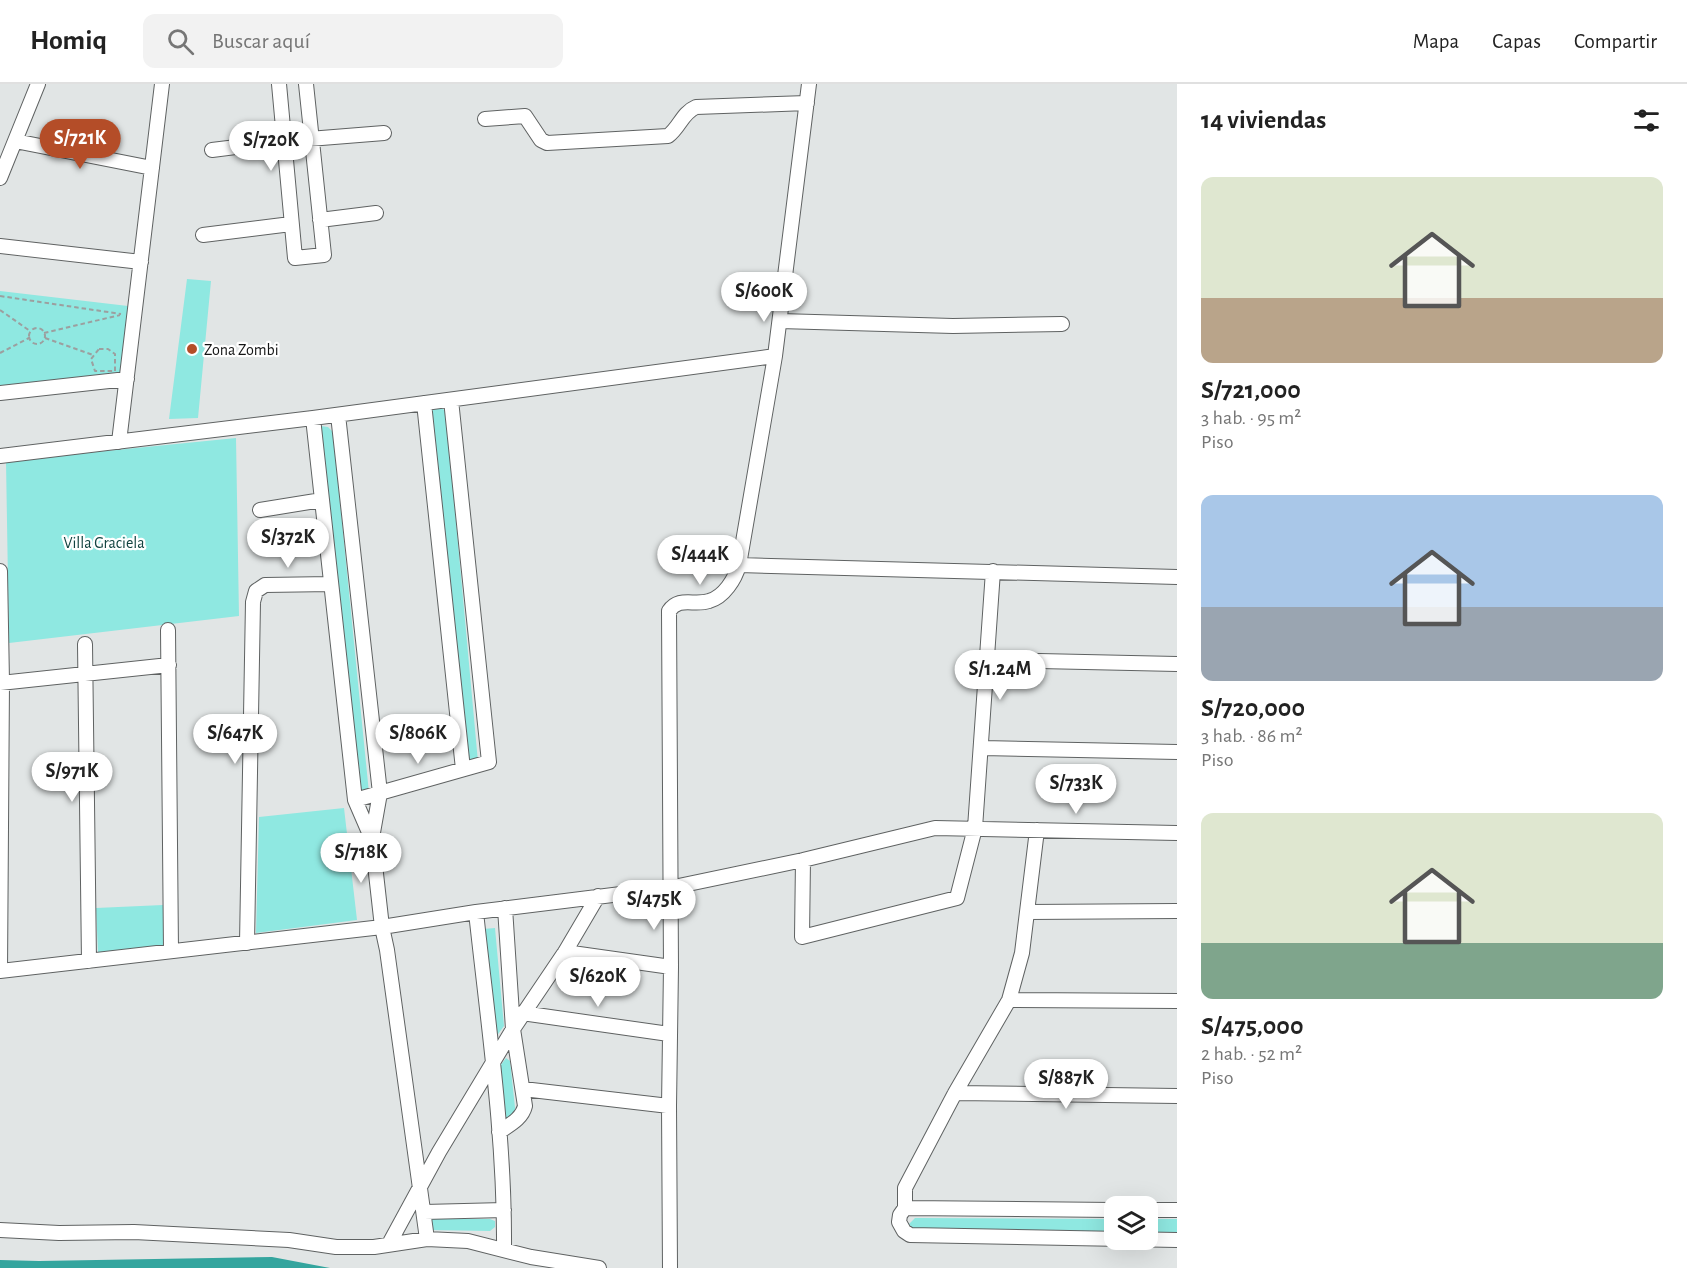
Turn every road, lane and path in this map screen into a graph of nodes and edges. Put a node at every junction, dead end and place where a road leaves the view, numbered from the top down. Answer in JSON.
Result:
{"nodes":[{"id":1,"x":38,"y":84,"type":"edge"},
{"id":2,"x":162,"y":84,"type":"edge"},
{"id":3,"x":279,"y":84,"type":"edge"},
{"id":4,"x":306,"y":84,"type":"edge"},
{"id":5,"x":810,"y":84,"type":"edge"},
{"id":6,"x":807,"y":103,"type":"junction"},
{"id":7,"x":485,"y":119,"type":"dead end"},
{"id":8,"x":384,"y":133,"type":"dead end"},
{"id":9,"x":312,"y":139,"type":"junction"},
{"id":10,"x":15,"y":141,"type":"junction"},
{"id":11,"x":284,"y":141,"type":"junction"},
{"id":12,"x":212,"y":150,"type":"dead end"},
{"id":13,"x":152,"y":168,"type":"junction"},
{"id":14,"x":0,"y":178,"type":"edge"},
{"id":15,"x":376,"y":213,"type":"dead end"},
{"id":16,"x":320,"y":220,"type":"junction"},
{"id":17,"x":291,"y":224,"type":"junction"},
{"id":18,"x":203,"y":235,"type":"dead end"},
{"id":19,"x":0,"y":246,"type":"edge"},
{"id":20,"x":141,"y":262,"type":"junction"},
{"id":21,"x":0,"y":296,"type":"edge"},
{"id":22,"x":0,"y":310,"type":"edge"},
{"id":23,"x":780,"y":321,"type":"junction"},
{"id":24,"x":1062,"y":324,"type":"dead end"},
{"id":25,"x":30,"y":331,"type":"junction"},
{"id":26,"x":44,"y":333,"type":"junction"},
{"id":27,"x":29,"y":338,"type":"junction"},
{"id":28,"x":45,"y":338,"type":"junction"},
{"id":29,"x":0,"y":353,"type":"edge"},
{"id":30,"x":93,"y":355,"type":"junction"},
{"id":31,"x":775,"y":356,"type":"junction"},
{"id":32,"x":127,"y":379,"type":"junction"},
{"id":33,"x":0,"y":393,"type":"edge"},
{"id":34,"x":451,"y":400,"type":"junction"},
{"id":35,"x":424,"y":403,"type":"junction"},
{"id":36,"x":338,"y":415,"type":"junction"},
{"id":37,"x":313,"y":418,"type":"junction"},
{"id":38,"x":119,"y":441,"type":"junction"},
{"id":39,"x":0,"y":456,"type":"edge"},
{"id":40,"x":322,"y":500,"type":"junction"},
{"id":41,"x":260,"y":510,"type":"dead end"},
{"id":42,"x":739,"y":565,"type":"junction"},
{"id":43,"x":0,"y":571,"type":"edge"},
{"id":44,"x":993,"y":571,"type":"junction"},
{"id":45,"x":1177,"y":577,"type":"edge"},
{"id":46,"x":331,"y":584,"type":"junction"},
{"id":47,"x":168,"y":630,"type":"dead end"},
{"id":48,"x":85,"y":644,"type":"dead end"},
{"id":49,"x":987,"y":660,"type":"junction"},
{"id":50,"x":1177,"y":664,"type":"edge"},
{"id":51,"x":169,"y":665,"type":"junction"},
{"id":52,"x":86,"y":674,"type":"junction"},
{"id":53,"x":1,"y":682,"type":"edge"},
{"id":54,"x":982,"y":748,"type":"junction"},
{"id":55,"x":1177,"y":752,"type":"edge"},
{"id":56,"x":463,"y":769,"type":"junction"},
{"id":57,"x":380,"y":793,"type":"junction"},
{"id":58,"x":355,"y":800,"type":"junction"},
{"id":59,"x":975,"y":828,"type":"junction"},
{"id":60,"x":1037,"y":830,"type":"junction"},
{"id":61,"x":1177,"y":833,"type":"edge"},
{"id":62,"x":372,"y":838,"type":"junction"},
{"id":63,"x":803,"y":860,"type":"junction"},
{"id":64,"x":669,"y":888,"type":"junction"},
{"id":65,"x":598,"y":896,"type":"junction"},
{"id":66,"x":505,"y":908,"type":"junction"},
{"id":67,"x":1177,"y":911,"type":"edge"},
{"id":68,"x":476,"y":912,"type":"junction"},
{"id":69,"x":1028,"y":912,"type":"junction"},
{"id":70,"x":382,"y":927,"type":"junction"},
{"id":71,"x":248,"y":943,"type":"junction"},
{"id":72,"x":171,"y":951,"type":"junction"},
{"id":73,"x":565,"y":951,"type":"junction"},
{"id":74,"x":89,"y":961,"type":"junction"},
{"id":75,"x":671,"y":967,"type":"junction"},
{"id":76,"x":1009,"y":1000,"type":"junction"},
{"id":77,"x":1177,"y":1001,"type":"edge"},
{"id":78,"x":522,"y":1013,"type":"junction"},
{"id":79,"x":513,"y":1029,"type":"junction"},
{"id":80,"x":669,"y":1034,"type":"junction"},
{"id":81,"x":493,"y":1063,"type":"junction"},
{"id":82,"x":523,"y":1089,"type":"junction"},
{"id":83,"x":955,"y":1093,"type":"junction"},
{"id":84,"x":1177,"y":1096,"type":"edge"},
{"id":85,"x":669,"y":1106,"type":"junction"},
{"id":86,"x":499,"y":1132,"type":"junction"},
{"id":87,"x":421,"y":1186,"type":"junction"},
{"id":88,"x":905,"y":1208,"type":"junction"},
{"id":89,"x":504,"y":1210,"type":"junction"},
{"id":90,"x":1104,"y":1210,"type":"edge"},
{"id":91,"x":1158,"y":1210,"type":"edge"},
{"id":92,"x":1177,"y":1210,"type":"edge"},
{"id":93,"x":424,"y":1212,"type":"junction"},
{"id":94,"x":0,"y":1230,"type":"edge"},
{"id":95,"x":427,"y":1239,"type":"junction"},
{"id":96,"x":1177,"y":1240,"type":"edge"},
{"id":97,"x":389,"y":1244,"type":"junction"},
{"id":98,"x":504,"y":1249,"type":"junction"},
{"id":99,"x":599,"y":1268,"type":"edge"},
{"id":100,"x":670,"y":1268,"type":"edge"}],
"edges":[{"from":1,"to":10,"type":"street"},
{"from":2,"to":13,"type":"street"},
{"from":3,"to":11,"type":"street"},
{"from":4,"to":9,"type":"street"},
{"from":5,"to":6,"type":"street"},
{"from":6,"to":7,"type":"street"},
{"from":6,"to":23,"type":"street"},
{"from":8,"to":9,"type":"street"},
{"from":9,"to":11,"type":"street"},
{"from":9,"to":16,"type":"street"},
{"from":10,"to":13,"type":"street"},
{"from":10,"to":14,"type":"street"},
{"from":11,"to":12,"type":"street"},
{"from":11,"to":17,"type":"street"},
{"from":13,"to":20,"type":"street"},
{"from":15,"to":16,"type":"street"},
{"from":16,"to":17,"type":"street"},
{"from":17,"to":18,"type":"street"},
{"from":19,"to":20,"type":"street"},
{"from":20,"to":32,"type":"street"},
{"from":21,"to":26,"type":"path"},
{"from":22,"to":25,"type":"path"},
{"from":23,"to":24,"type":"street"},
{"from":23,"to":31,"type":"street"},
{"from":25,"to":26,"type":"path"},
{"from":25,"to":27,"type":"path"},
{"from":26,"to":28,"type":"path"},
{"from":27,"to":28,"type":"path"},
{"from":27,"to":29,"type":"path"},
{"from":28,"to":30,"type":"path"},
{"from":30,"to":30,"type":"path"},
{"from":31,"to":34,"type":"street"},
{"from":31,"to":42,"type":"street"},
{"from":32,"to":33,"type":"street"},
{"from":32,"to":38,"type":"street"},
{"from":34,"to":35,"type":"street"},
{"from":34,"to":56,"type":"street"},
{"from":35,"to":36,"type":"street"},
{"from":35,"to":56,"type":"street"},
{"from":36,"to":37,"type":"street"},
{"from":36,"to":57,"type":"street"},
{"from":37,"to":38,"type":"street"},
{"from":37,"to":40,"type":"street"},
{"from":38,"to":39,"type":"street"},
{"from":40,"to":41,"type":"street"},
{"from":40,"to":46,"type":"street"},
{"from":42,"to":44,"type":"street"},
{"from":42,"to":64,"type":"street"},
{"from":43,"to":53,"type":"street"},
{"from":44,"to":45,"type":"street"},
{"from":44,"to":49,"type":"street"},
{"from":46,"to":58,"type":"street"},
{"from":46,"to":71,"type":"street"},
{"from":47,"to":51,"type":"street"},
{"from":48,"to":52,"type":"street"},
{"from":49,"to":50,"type":"street"},
{"from":49,"to":54,"type":"street"},
{"from":51,"to":52,"type":"street"},
{"from":51,"to":72,"type":"street"},
{"from":52,"to":53,"type":"street"},
{"from":52,"to":74,"type":"street"},
{"from":53,"to":74,"type":"street"},
{"from":54,"to":55,"type":"street"},
{"from":54,"to":59,"type":"street"},
{"from":56,"to":57,"type":"street"},
{"from":57,"to":58,"type":"street"},
{"from":57,"to":62,"type":"street"},
{"from":58,"to":62,"type":"street"},
{"from":59,"to":60,"type":"street"},
{"from":59,"to":63,"type":"street"},
{"from":59,"to":63,"type":"street"},
{"from":60,"to":61,"type":"street"},
{"from":60,"to":69,"type":"street"},
{"from":62,"to":70,"type":"street"},
{"from":63,"to":64,"type":"street"},
{"from":64,"to":65,"type":"street"},
{"from":64,"to":75,"type":"street"},
{"from":65,"to":66,"type":"street"},
{"from":65,"to":73,"type":"street"},
{"from":66,"to":68,"type":"street"},
{"from":66,"to":79,"type":"street"},
{"from":67,"to":69,"type":"street"},
{"from":68,"to":70,"type":"street"},
{"from":68,"to":81,"type":"street"},
{"from":69,"to":76,"type":"street"},
{"from":70,"to":71,"type":"street"},
{"from":70,"to":87,"type":"street"},
{"from":71,"to":72,"type":"street"},
{"from":72,"to":74,"type":"street"},
{"from":73,"to":75,"type":"street"},
{"from":73,"to":78,"type":"street"},
{"from":75,"to":80,"type":"street"},
{"from":76,"to":77,"type":"street"},
{"from":76,"to":83,"type":"street"},
{"from":78,"to":79,"type":"street"},
{"from":78,"to":80,"type":"street"},
{"from":79,"to":81,"type":"street"},
{"from":79,"to":82,"type":"street"},
{"from":80,"to":85,"type":"street"},
{"from":81,"to":86,"type":"street"},
{"from":81,"to":87,"type":"street"},
{"from":82,"to":85,"type":"street"},
{"from":82,"to":86,"type":"street"},
{"from":83,"to":84,"type":"street"},
{"from":83,"to":88,"type":"street"},
{"from":85,"to":100,"type":"street"},
{"from":86,"to":89,"type":"street"},
{"from":87,"to":93,"type":"street"},
{"from":87,"to":97,"type":"street"},
{"from":88,"to":90,"type":"street"},
{"from":88,"to":96,"type":"street"},
{"from":89,"to":93,"type":"street"},
{"from":89,"to":98,"type":"street"},
{"from":91,"to":92,"type":"street"},
{"from":93,"to":95,"type":"street"},
{"from":94,"to":97,"type":"street"},
{"from":95,"to":97,"type":"street"},
{"from":95,"to":98,"type":"street"},
{"from":98,"to":99,"type":"street"}]}
